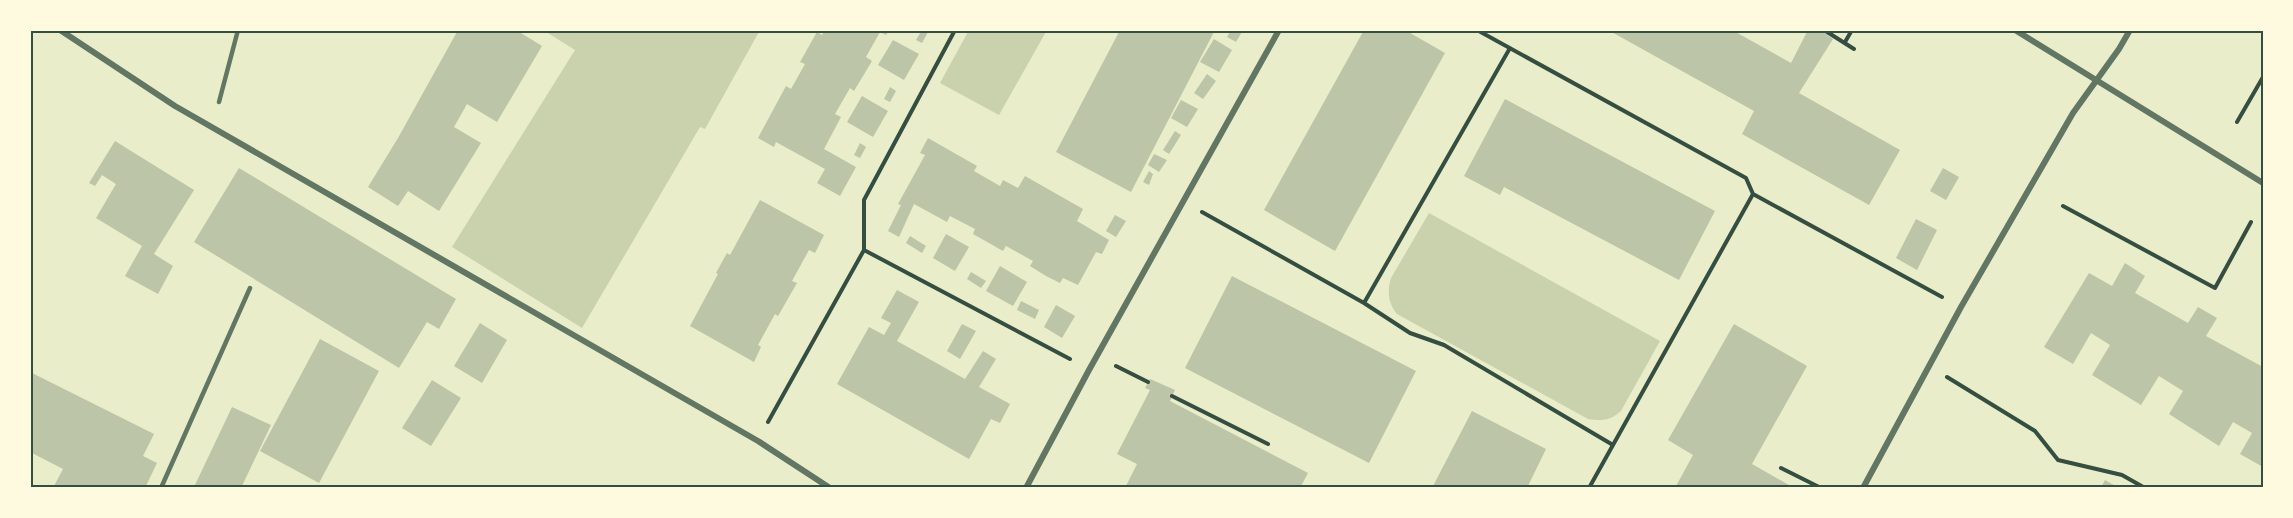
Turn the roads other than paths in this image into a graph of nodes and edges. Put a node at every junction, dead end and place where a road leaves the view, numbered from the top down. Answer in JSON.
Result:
{"nodes":[{"id":1,"x":60,"y":30,"type":"edge"},
{"id":2,"x":238,"y":30,"type":"edge"},
{"id":3,"x":1279,"y":30,"type":"edge"},
{"id":4,"x":2015,"y":30,"type":"edge"},
{"id":5,"x":2130,"y":30,"type":"edge"},
{"id":6,"x":2096,"y":81,"type":"junction"},
{"id":7,"x":219,"y":102,"type":"dead end"},
{"id":8,"x":2263,"y":183,"type":"edge"},
{"id":9,"x":249,"y":288,"type":"dead end"},
{"id":10,"x":161,"y":488,"type":"edge"},
{"id":11,"x":830,"y":488,"type":"edge"},
{"id":12,"x":1026,"y":488,"type":"edge"},
{"id":13,"x":1863,"y":488,"type":"edge"}],
"edges":[{"from":1,"to":11,"type":"street"},
{"from":2,"to":7,"type":"lane"},
{"from":3,"to":12,"type":"street"},
{"from":4,"to":6,"type":"street"},
{"from":5,"to":6,"type":"street"},
{"from":6,"to":8,"type":"street"},
{"from":6,"to":13,"type":"street"},
{"from":9,"to":10,"type":"lane"}]}
